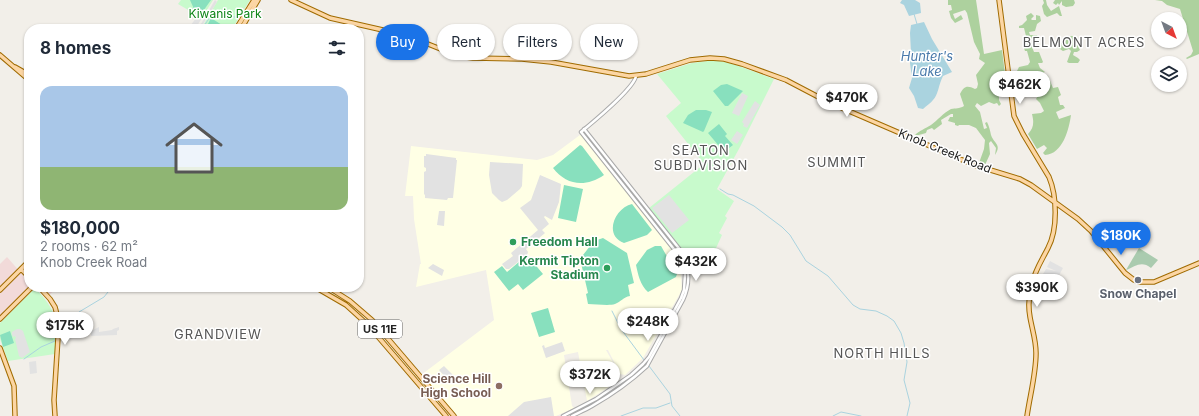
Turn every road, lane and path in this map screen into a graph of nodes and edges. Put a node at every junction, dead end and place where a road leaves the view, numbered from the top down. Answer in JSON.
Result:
{"nodes":[{"id":1,"x":254,"y":0,"type":"edge"},
{"id":2,"x":258,"y":0,"type":"edge"},
{"id":3,"x":291,"y":0,"type":"edge"},
{"id":4,"x":999,"y":0,"type":"edge"},
{"id":5,"x":239,"y":24,"type":"edge"},
{"id":6,"x":244,"y":24,"type":"edge"},
{"id":7,"x":356,"y":24,"type":"edge"},
{"id":8,"x":364,"y":26,"type":"edge"},
{"id":9,"x":0,"y":55,"type":"edge"},
{"id":10,"x":14,"y":66,"type":"junction"},
{"id":11,"x":24,"y":72,"type":"edge"},
{"id":12,"x":24,"y":75,"type":"edge"},
{"id":13,"x":636,"y":76,"type":"junction"},
{"id":14,"x":584,"y":129,"type":"junction"},
{"id":15,"x":1054,"y":202,"type":"junction"},
{"id":16,"x":1199,"y":263,"type":"edge"},
{"id":17,"x":24,"y":266,"type":"edge"},
{"id":18,"x":21,"y":269,"type":"junction"},
{"id":19,"x":24,"y":272,"type":"edge"},
{"id":20,"x":0,"y":290,"type":"edge"},
{"id":21,"x":27,"y":292,"type":"edge"},
{"id":22,"x":44,"y":292,"type":"edge"},
{"id":23,"x":324,"y":292,"type":"edge"},
{"id":24,"x":336,"y":292,"type":"edge"},
{"id":25,"x":0,"y":319,"type":"edge"},
{"id":26,"x":0,"y":348,"type":"edge"},
{"id":27,"x":15,"y":416,"type":"edge"},
{"id":28,"x":55,"y":416,"type":"edge"},
{"id":29,"x":446,"y":416,"type":"edge"},
{"id":30,"x":454,"y":416,"type":"edge"},
{"id":31,"x":564,"y":416,"type":"edge"},
{"id":32,"x":572,"y":416,"type":"edge"},
{"id":33,"x":1027,"y":416,"type":"edge"}],
"edges":[{"from":1,"to":5,"type":"main road"},
{"from":2,"to":6,"type":"main road"},
{"from":3,"to":7,"type":"main road","name":"Knob Creek Road"},
{"from":4,"to":15,"type":"main road"},
{"from":8,"to":13,"type":"main road","name":"Knob Creek Road"},
{"from":9,"to":10,"type":"main road"},
{"from":10,"to":11,"type":"main road"},
{"from":10,"to":12,"type":"main road"},
{"from":13,"to":14,"type":"street"},
{"from":13,"to":15,"type":"main road","name":"Knob Creek Road"},
{"from":14,"to":31,"type":"street"},
{"from":14,"to":32,"type":"street"},
{"from":15,"to":16,"type":"main road","name":"Knob Creek Road"},
{"from":15,"to":33,"type":"main road"},
{"from":17,"to":18,"type":"main road"},
{"from":18,"to":19,"type":"main road"},
{"from":18,"to":20,"type":"main road"},
{"from":21,"to":25,"type":"main road"},
{"from":22,"to":28,"type":"main road"},
{"from":23,"to":29,"type":"main road","number":"US 11E"},
{"from":24,"to":30,"type":"main road","number":"US 11E"},
{"from":26,"to":27,"type":"main road"}]}
